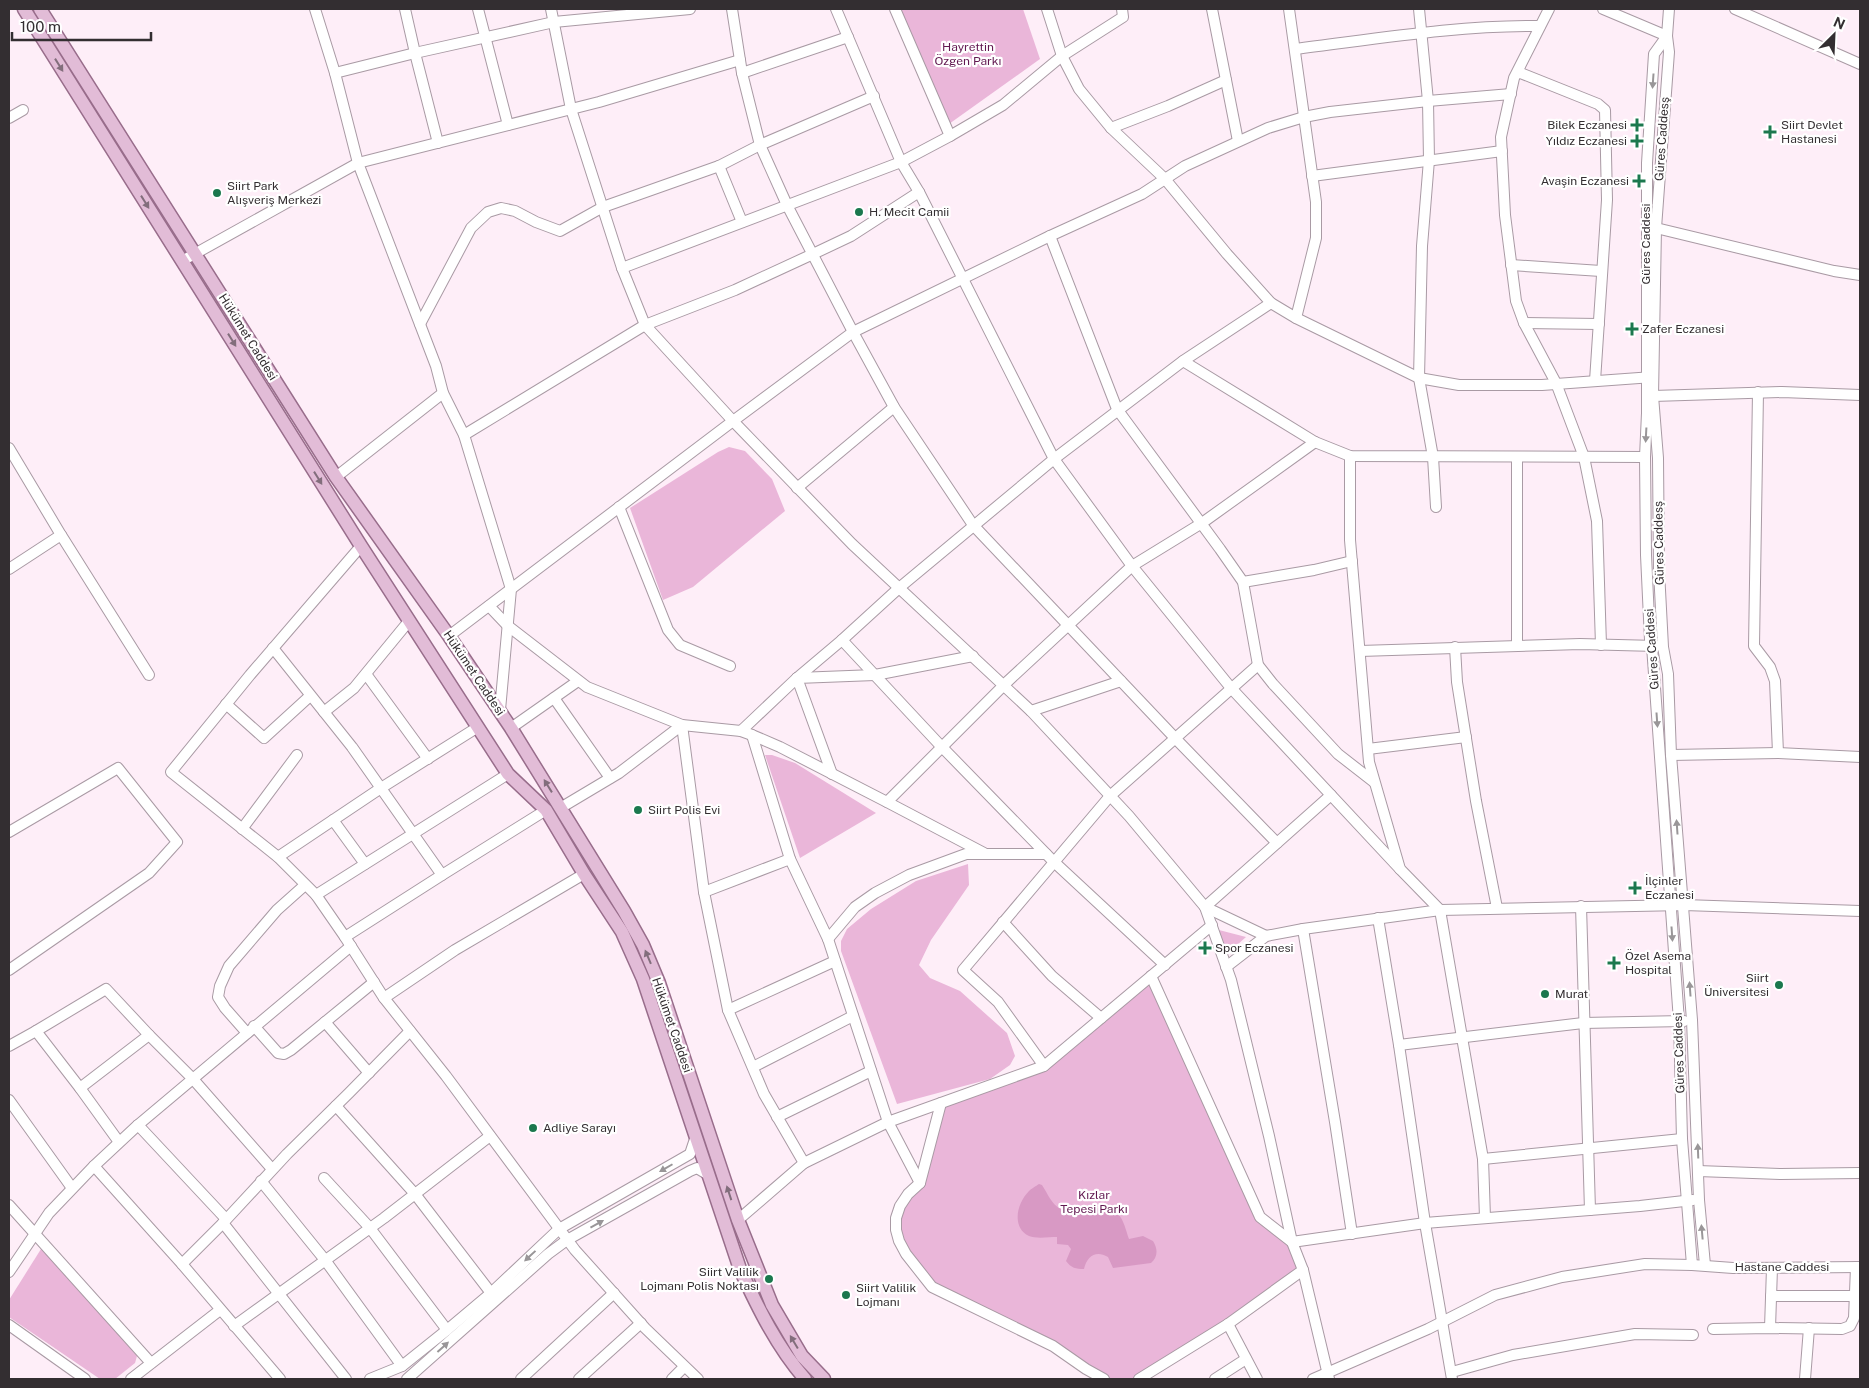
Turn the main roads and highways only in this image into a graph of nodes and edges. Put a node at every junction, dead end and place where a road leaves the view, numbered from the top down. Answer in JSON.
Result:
{"nodes":[{"id":1,"x":24,"y":9,"type":"edge"},
{"id":2,"x":40,"y":9,"type":"edge"},
{"id":3,"x":805,"y":1379,"type":"edge"},
{"id":4,"x":824,"y":1379,"type":"edge"}],
"edges":[{"from":1,"to":3,"type":"main road","one_way":true},
{"from":4,"to":2,"type":"main road","name":"Hükümet Caddesi","one_way":true}]}
